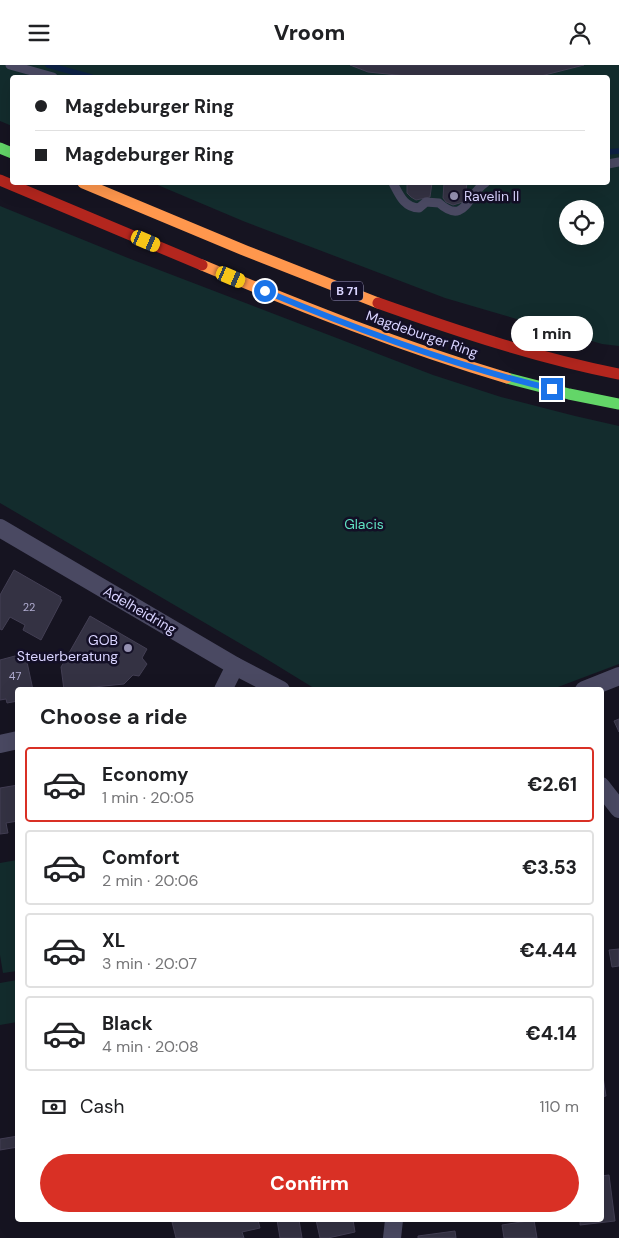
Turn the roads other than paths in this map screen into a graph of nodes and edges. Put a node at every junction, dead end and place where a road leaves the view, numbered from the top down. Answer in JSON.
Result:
{"nodes":[{"id":1,"x":10,"y":65,"type":"edge"},
{"id":2,"x":46,"y":75,"type":"edge"},
{"id":3,"x":12,"y":185,"type":"edge"},
{"id":4,"x":88,"y":185,"type":"edge"},
{"id":5,"x":394,"y":185,"type":"edge"},
{"id":6,"x":483,"y":185,"type":"edge"},
{"id":7,"x":619,"y":374,"type":"edge"},
{"id":8,"x":619,"y":404,"type":"edge"},
{"id":9,"x":0,"y":528,"type":"edge"},
{"id":10,"x":235,"y":666,"type":"junction"},
{"id":11,"x":619,"y":677,"type":"edge"},
{"id":12,"x":224,"y":687,"type":"edge"},
{"id":13,"x":275,"y":687,"type":"edge"},
{"id":14,"x":592,"y":687,"type":"edge"},
{"id":15,"x":15,"y":742,"type":"edge"},
{"id":16,"x":0,"y":744,"type":"edge"},
{"id":17,"x":604,"y":790,"type":"edge"},
{"id":18,"x":619,"y":809,"type":"edge"},
{"id":19,"x":394,"y":1222,"type":"edge"},
{"id":20,"x":392,"y":1238,"type":"edge"}],
"edges":[{"from":1,"to":2,"type":"lane"},
{"from":3,"to":8,"type":"highway","name":"Magdeburger Ring","number":"B 71"},
{"from":4,"to":7,"type":"highway","name":"Magdeburger Ring","number":"B 71"},
{"from":5,"to":6,"type":"lane"},
{"from":9,"to":10,"type":"street","name":"Adelheidring"},
{"from":10,"to":12,"type":"street"},
{"from":10,"to":13,"type":"street","name":"Adelheidring"},
{"from":11,"to":14,"type":"street"},
{"from":15,"to":16,"type":"street"},
{"from":17,"to":18,"type":"street"},
{"from":19,"to":20,"type":"street"}]}
